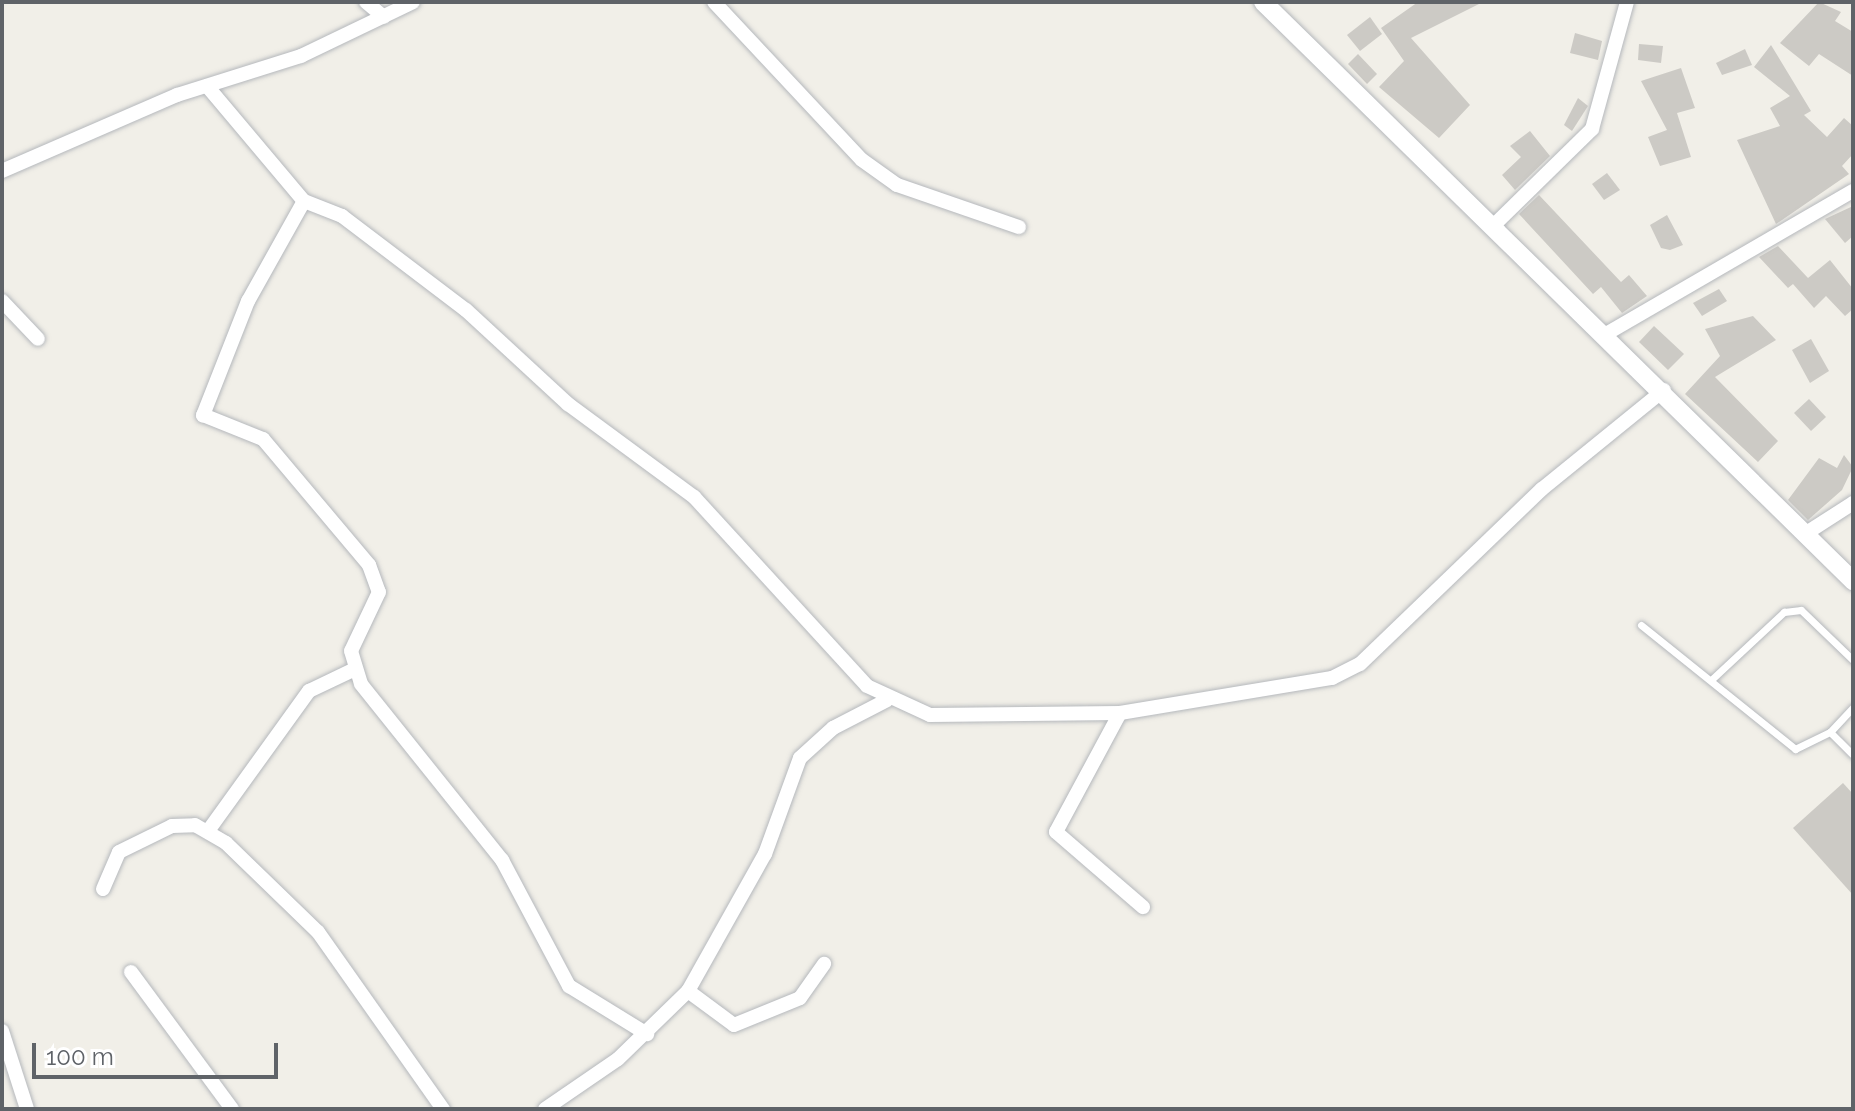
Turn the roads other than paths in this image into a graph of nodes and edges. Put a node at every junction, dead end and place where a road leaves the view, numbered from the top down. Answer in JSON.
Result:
{"nodes":[{"id":1,"x":366,"y":2,"type":"edge"},
{"id":2,"x":413,"y":2,"type":"edge"},
{"id":3,"x":714,"y":2,"type":"edge"},
{"id":4,"x":1263,"y":2,"type":"edge"},
{"id":5,"x":1627,"y":2,"type":"edge"},
{"id":6,"x":384,"y":17,"type":"junction"},
{"id":7,"x":207,"y":86,"type":"junction"},
{"id":8,"x":2,"y":171,"type":"edge"},
{"id":9,"x":1853,"y":191,"type":"edge"},
{"id":10,"x":304,"y":201,"type":"junction"},
{"id":11,"x":1495,"y":224,"type":"junction"},
{"id":12,"x":1019,"y":227,"type":"dead end"},
{"id":13,"x":2,"y":301,"type":"edge"},
{"id":14,"x":1606,"y":334,"type":"junction"},
{"id":15,"x":38,"y":339,"type":"dead end"},
{"id":16,"x":1664,"y":390,"type":"junction"},
{"id":17,"x":1853,"y":503,"type":"edge"},
{"id":18,"x":1808,"y":532,"type":"junction"},
{"id":19,"x":1853,"y":581,"type":"edge"},
{"id":20,"x":1641,"y":625,"type":"dead end"},
{"id":21,"x":1853,"y":660,"type":"edge"},
{"id":22,"x":353,"y":670,"type":"junction"},
{"id":23,"x":1711,"y":680,"type":"junction"},
{"id":24,"x":887,"y":700,"type":"junction"},
{"id":25,"x":1853,"y":707,"type":"edge"},
{"id":26,"x":1120,"y":713,"type":"junction"},
{"id":27,"x":1830,"y":732,"type":"junction"},
{"id":28,"x":1853,"y":755,"type":"edge"},
{"id":29,"x":208,"y":831,"type":"junction"},
{"id":30,"x":103,"y":889,"type":"dead end"},
{"id":31,"x":1143,"y":907,"type":"dead end"},
{"id":32,"x":824,"y":964,"type":"dead end"},
{"id":33,"x":131,"y":972,"type":"dead end"},
{"id":34,"x":688,"y":991,"type":"junction"},
{"id":35,"x":2,"y":1031,"type":"edge"},
{"id":36,"x":647,"y":1034,"type":"junction"},
{"id":37,"x":27,"y":1109,"type":"edge"},
{"id":38,"x":232,"y":1109,"type":"edge"},
{"id":39,"x":443,"y":1109,"type":"edge"},
{"id":40,"x":545,"y":1109,"type":"edge"}],
"edges":[{"from":1,"to":6,"type":"street"},
{"from":2,"to":6,"type":"street"},
{"from":3,"to":12,"type":"street"},
{"from":4,"to":11,"type":"street"},
{"from":5,"to":11,"type":"street"},
{"from":6,"to":7,"type":"street"},
{"from":7,"to":8,"type":"street"},
{"from":7,"to":10,"type":"street"},
{"from":9,"to":14,"type":"street"},
{"from":10,"to":22,"type":"street"},
{"from":10,"to":24,"type":"street"},
{"from":11,"to":14,"type":"street"},
{"from":13,"to":15,"type":"street"},
{"from":14,"to":16,"type":"street"},
{"from":16,"to":18,"type":"street"},
{"from":16,"to":26,"type":"street"},
{"from":17,"to":18,"type":"street"},
{"from":18,"to":19,"type":"street"},
{"from":20,"to":23,"type":"lane"},
{"from":21,"to":23,"type":"lane"},
{"from":22,"to":29,"type":"street"},
{"from":22,"to":36,"type":"street"},
{"from":23,"to":27,"type":"lane"},
{"from":24,"to":26,"type":"street"},
{"from":24,"to":34,"type":"street"},
{"from":25,"to":27,"type":"lane"},
{"from":26,"to":31,"type":"street"},
{"from":27,"to":28,"type":"lane"},
{"from":29,"to":30,"type":"street"},
{"from":29,"to":39,"type":"street"},
{"from":32,"to":34,"type":"street"},
{"from":33,"to":38,"type":"street"},
{"from":34,"to":36,"type":"street"},
{"from":35,"to":37,"type":"street"},
{"from":36,"to":40,"type":"street"}]}
